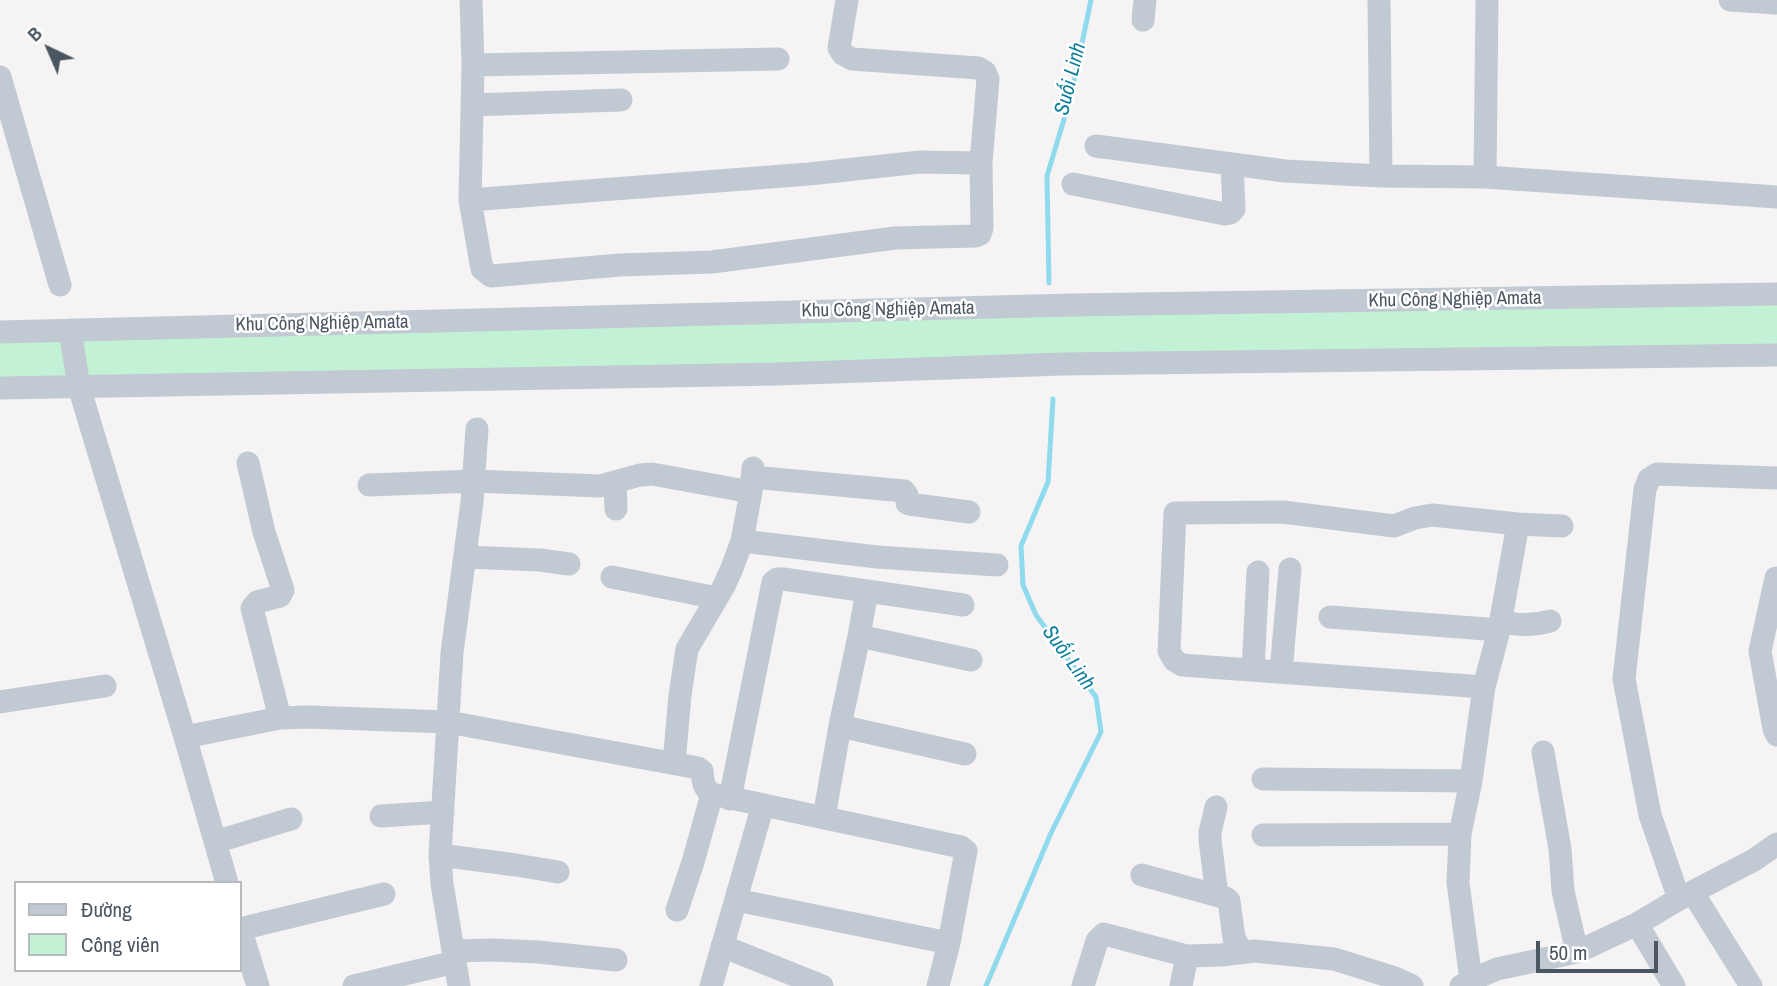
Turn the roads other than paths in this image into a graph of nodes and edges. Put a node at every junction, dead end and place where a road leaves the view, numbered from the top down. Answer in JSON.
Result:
{"nodes":[{"id":1,"x":471,"y":0,"type":"edge"},
{"id":2,"x":847,"y":0,"type":"edge"},
{"id":3,"x":1379,"y":0,"type":"edge"},
{"id":4,"x":1487,"y":0,"type":"edge"},
{"id":5,"x":1730,"y":0,"type":"edge"},
{"id":6,"x":1777,"y":2,"type":"edge"},
{"id":7,"x":778,"y":59,"type":"dead end"},
{"id":8,"x":473,"y":65,"type":"junction"},
{"id":9,"x":0,"y":77,"type":"edge"},
{"id":10,"x":621,"y":100,"type":"dead end"},
{"id":11,"x":472,"y":105,"type":"junction"},
{"id":12,"x":1096,"y":146,"type":"dead end"},
{"id":13,"x":981,"y":163,"type":"junction"},
{"id":14,"x":1232,"y":164,"type":"junction"},
{"id":15,"x":1381,"y":176,"type":"junction"},
{"id":16,"x":1485,"y":177,"type":"junction"},
{"id":17,"x":1073,"y":184,"type":"dead end"},
{"id":18,"x":1777,"y":197,"type":"edge"},
{"id":19,"x":470,"y":200,"type":"junction"},
{"id":20,"x":60,"y":285,"type":"dead end"},
{"id":21,"x":1777,"y":295,"type":"edge"},
{"id":22,"x":69,"y":330,"type":"junction"},
{"id":23,"x":0,"y":332,"type":"edge"},
{"id":24,"x":1777,"y":355,"type":"edge"},
{"id":25,"x":79,"y":387,"type":"junction"},
{"id":26,"x":0,"y":388,"type":"edge"},
{"id":27,"x":477,"y":429,"type":"dead end"},
{"id":28,"x":248,"y":463,"type":"dead end"},
{"id":29,"x":1777,"y":478,"type":"edge"},
{"id":30,"x":752,"y":479,"type":"junction"},
{"id":31,"x":474,"y":481,"type":"junction"},
{"id":32,"x":615,"y":483,"type":"junction"},
{"id":33,"x":369,"y":485,"type":"dead end"},
{"id":34,"x":616,"y":509,"type":"dead end"},
{"id":35,"x":969,"y":512,"type":"dead end"},
{"id":36,"x":1518,"y":524,"type":"junction"},
{"id":37,"x":1562,"y":526,"type":"dead end"},
{"id":38,"x":742,"y":541,"type":"junction"},
{"id":39,"x":465,"y":561,"type":"junction"},
{"id":40,"x":569,"y":564,"type":"dead end"},
{"id":41,"x":997,"y":565,"type":"dead end"},
{"id":42,"x":1290,"y":569,"type":"dead end"},
{"id":43,"x":508,"y":570,"type":"dead end"},
{"id":44,"x":1258,"y":572,"type":"dead end"},
{"id":45,"x":612,"y":577,"type":"dead end"},
{"id":46,"x":1776,"y":578,"type":"edge"},
{"id":47,"x":867,"y":591,"type":"junction"},
{"id":48,"x":717,"y":598,"type":"junction"},
{"id":49,"x":963,"y":605,"type":"dead end"},
{"id":50,"x":1330,"y":617,"type":"dead end"},
{"id":51,"x":1550,"y":621,"type":"dead end"},
{"id":52,"x":1500,"y":626,"type":"junction"},
{"id":53,"x":859,"y":636,"type":"junction"},
{"id":54,"x":971,"y":660,"type":"dead end"},
{"id":55,"x":1253,"y":670,"type":"junction"},
{"id":56,"x":1282,"y":672,"type":"junction"},
{"id":57,"x":106,"y":686,"type":"dead end"},
{"id":58,"x":1485,"y":687,"type":"junction"},
{"id":59,"x":0,"y":702,"type":"edge"},
{"id":60,"x":280,"y":718,"type":"junction"},
{"id":61,"x":448,"y":722,"type":"junction"},
{"id":62,"x":840,"y":726,"type":"junction"},
{"id":63,"x":1777,"y":735,"type":"edge"},
{"id":64,"x":185,"y":737,"type":"junction"},
{"id":65,"x":1543,"y":751,"type":"dead end"},
{"id":66,"x":965,"y":754,"type":"dead end"},
{"id":67,"x":674,"y":763,"type":"junction"},
{"id":68,"x":1263,"y":779,"type":"dead end"},
{"id":69,"x":1471,"y":781,"type":"junction"},
{"id":70,"x":721,"y":797,"type":"junction"},
{"id":71,"x":763,"y":805,"type":"junction"},
{"id":72,"x":1216,"y":807,"type":"dead end"},
{"id":73,"x":443,"y":812,"type":"junction"},
{"id":74,"x":381,"y":816,"type":"dead end"},
{"id":75,"x":824,"y":817,"type":"junction"},
{"id":76,"x":291,"y":819,"type":"dead end"},
{"id":77,"x":1460,"y":834,"type":"junction"},
{"id":78,"x":1263,"y":835,"type":"dead end"},
{"id":79,"x":215,"y":842,"type":"junction"},
{"id":80,"x":1777,"y":844,"type":"edge"},
{"id":81,"x":440,"y":855,"type":"junction"},
{"id":82,"x":558,"y":872,"type":"dead end"},
{"id":83,"x":1142,"y":875,"type":"dead end"},
{"id":84,"x":226,"y":881,"type":"edge"},
{"id":85,"x":384,"y":894,"type":"dead end"},
{"id":86,"x":1217,"y":895,"type":"junction"},
{"id":87,"x":1686,"y":896,"type":"junction"},
{"id":88,"x":736,"y":900,"type":"junction"},
{"id":89,"x":677,"y":910,"type":"dead end"},
{"id":90,"x":1637,"y":924,"type":"junction"},
{"id":91,"x":242,"y":928,"type":"edge"},
{"id":92,"x":242,"y":934,"type":"edge"},
{"id":93,"x":949,"y":943,"type":"junction"},
{"id":94,"x":722,"y":946,"type":"junction"},
{"id":95,"x":1242,"y":952,"type":"junction"},
{"id":96,"x":1577,"y":952,"type":"junction"},
{"id":97,"x":1187,"y":956,"type":"junction"},
{"id":98,"x":454,"y":957,"type":"junction"},
{"id":99,"x":616,"y":960,"type":"dead end"},
{"id":100,"x":1466,"y":983,"type":"edge"},
{"id":101,"x":258,"y":986,"type":"edge"},
{"id":102,"x":354,"y":986,"type":"edge"},
{"id":103,"x":459,"y":986,"type":"edge"},
{"id":104,"x":711,"y":986,"type":"edge"},
{"id":105,"x":822,"y":986,"type":"edge"},
{"id":106,"x":938,"y":986,"type":"edge"},
{"id":107,"x":1083,"y":986,"type":"edge"},
{"id":108,"x":1181,"y":986,"type":"edge"},
{"id":109,"x":1412,"y":986,"type":"edge"},
{"id":110,"x":1674,"y":986,"type":"edge"},
{"id":111,"x":1751,"y":986,"type":"edge"}],
"edges":[{"from":1,"to":8,"type":"street"},
{"from":2,"to":13,"type":"street"},
{"from":3,"to":15,"type":"street"},
{"from":4,"to":16,"type":"street"},
{"from":5,"to":6,"type":"street"},
{"from":7,"to":8,"type":"street"},
{"from":8,"to":11,"type":"street"},
{"from":9,"to":20,"type":"street"},
{"from":10,"to":11,"type":"street"},
{"from":11,"to":19,"type":"street"},
{"from":12,"to":14,"type":"street"},
{"from":13,"to":19,"type":"street"},
{"from":13,"to":19,"type":"street"},
{"from":14,"to":15,"type":"street"},
{"from":14,"to":17,"type":"street"},
{"from":15,"to":16,"type":"street"},
{"from":16,"to":18,"type":"street"},
{"from":21,"to":22,"type":"street","name":"Khu Công Nghiệp Amata"},
{"from":22,"to":23,"type":"street","name":"Khu Công Nghiệp Amata"},
{"from":22,"to":25,"type":"street"},
{"from":24,"to":25,"type":"street"},
{"from":25,"to":26,"type":"street"},
{"from":25,"to":64,"type":"street"},
{"from":27,"to":31,"type":"street"},
{"from":28,"to":60,"type":"street"},
{"from":29,"to":87,"type":"street"},
{"from":30,"to":32,"type":"street"},
{"from":30,"to":35,"type":"street"},
{"from":30,"to":38,"type":"street"},
{"from":31,"to":32,"type":"street"},
{"from":31,"to":33,"type":"street"},
{"from":31,"to":39,"type":"street"},
{"from":32,"to":34,"type":"street"},
{"from":36,"to":37,"type":"street"},
{"from":36,"to":52,"type":"street"},
{"from":36,"to":55,"type":"street"},
{"from":38,"to":41,"type":"street"},
{"from":38,"to":48,"type":"street"},
{"from":39,"to":40,"type":"street"},
{"from":39,"to":43,"type":"street"},
{"from":39,"to":61,"type":"street"},
{"from":42,"to":56,"type":"street"},
{"from":44,"to":55,"type":"street"},
{"from":45,"to":48,"type":"street"},
{"from":46,"to":63,"type":"street"},
{"from":47,"to":49,"type":"street"},
{"from":47,"to":53,"type":"street"},
{"from":47,"to":70,"type":"street"},
{"from":48,"to":67,"type":"street"},
{"from":50,"to":52,"type":"street"},
{"from":51,"to":52,"type":"street"},
{"from":52,"to":58,"type":"street"},
{"from":53,"to":54,"type":"street"},
{"from":53,"to":62,"type":"street"},
{"from":55,"to":56,"type":"street"},
{"from":56,"to":58,"type":"street"},
{"from":57,"to":59,"type":"street"},
{"from":58,"to":69,"type":"street"},
{"from":60,"to":61,"type":"street"},
{"from":60,"to":64,"type":"street"},
{"from":61,"to":67,"type":"street"},
{"from":61,"to":73,"type":"street"},
{"from":62,"to":66,"type":"street"},
{"from":62,"to":75,"type":"street"},
{"from":64,"to":79,"type":"street"},
{"from":65,"to":96,"type":"street"},
{"from":67,"to":70,"type":"street"},
{"from":68,"to":69,"type":"street"},
{"from":69,"to":77,"type":"street"},
{"from":70,"to":71,"type":"street"},
{"from":70,"to":89,"type":"street"},
{"from":71,"to":75,"type":"street"},
{"from":71,"to":88,"type":"street"},
{"from":72,"to":86,"type":"street"},
{"from":73,"to":74,"type":"street"},
{"from":73,"to":81,"type":"street"},
{"from":75,"to":93,"type":"street"},
{"from":76,"to":79,"type":"street"},
{"from":77,"to":78,"type":"street"},
{"from":77,"to":100,"type":"street"},
{"from":79,"to":84,"type":"street"},
{"from":80,"to":87,"type":"street"},
{"from":81,"to":82,"type":"street"},
{"from":81,"to":98,"type":"street"},
{"from":83,"to":86,"type":"street"},
{"from":85,"to":91,"type":"street"},
{"from":86,"to":95,"type":"street"},
{"from":87,"to":90,"type":"street"},
{"from":87,"to":111,"type":"street"},
{"from":88,"to":93,"type":"street"},
{"from":88,"to":94,"type":"street"},
{"from":90,"to":96,"type":"street"},
{"from":90,"to":110,"type":"street"},
{"from":92,"to":101,"type":"street"},
{"from":93,"to":106,"type":"street"},
{"from":94,"to":104,"type":"street"},
{"from":94,"to":105,"type":"street"},
{"from":95,"to":97,"type":"street"},
{"from":95,"to":109,"type":"street"},
{"from":96,"to":100,"type":"street"},
{"from":97,"to":107,"type":"street"},
{"from":97,"to":108,"type":"street"},
{"from":98,"to":99,"type":"street"},
{"from":98,"to":102,"type":"street"},
{"from":98,"to":103,"type":"street"}]}
